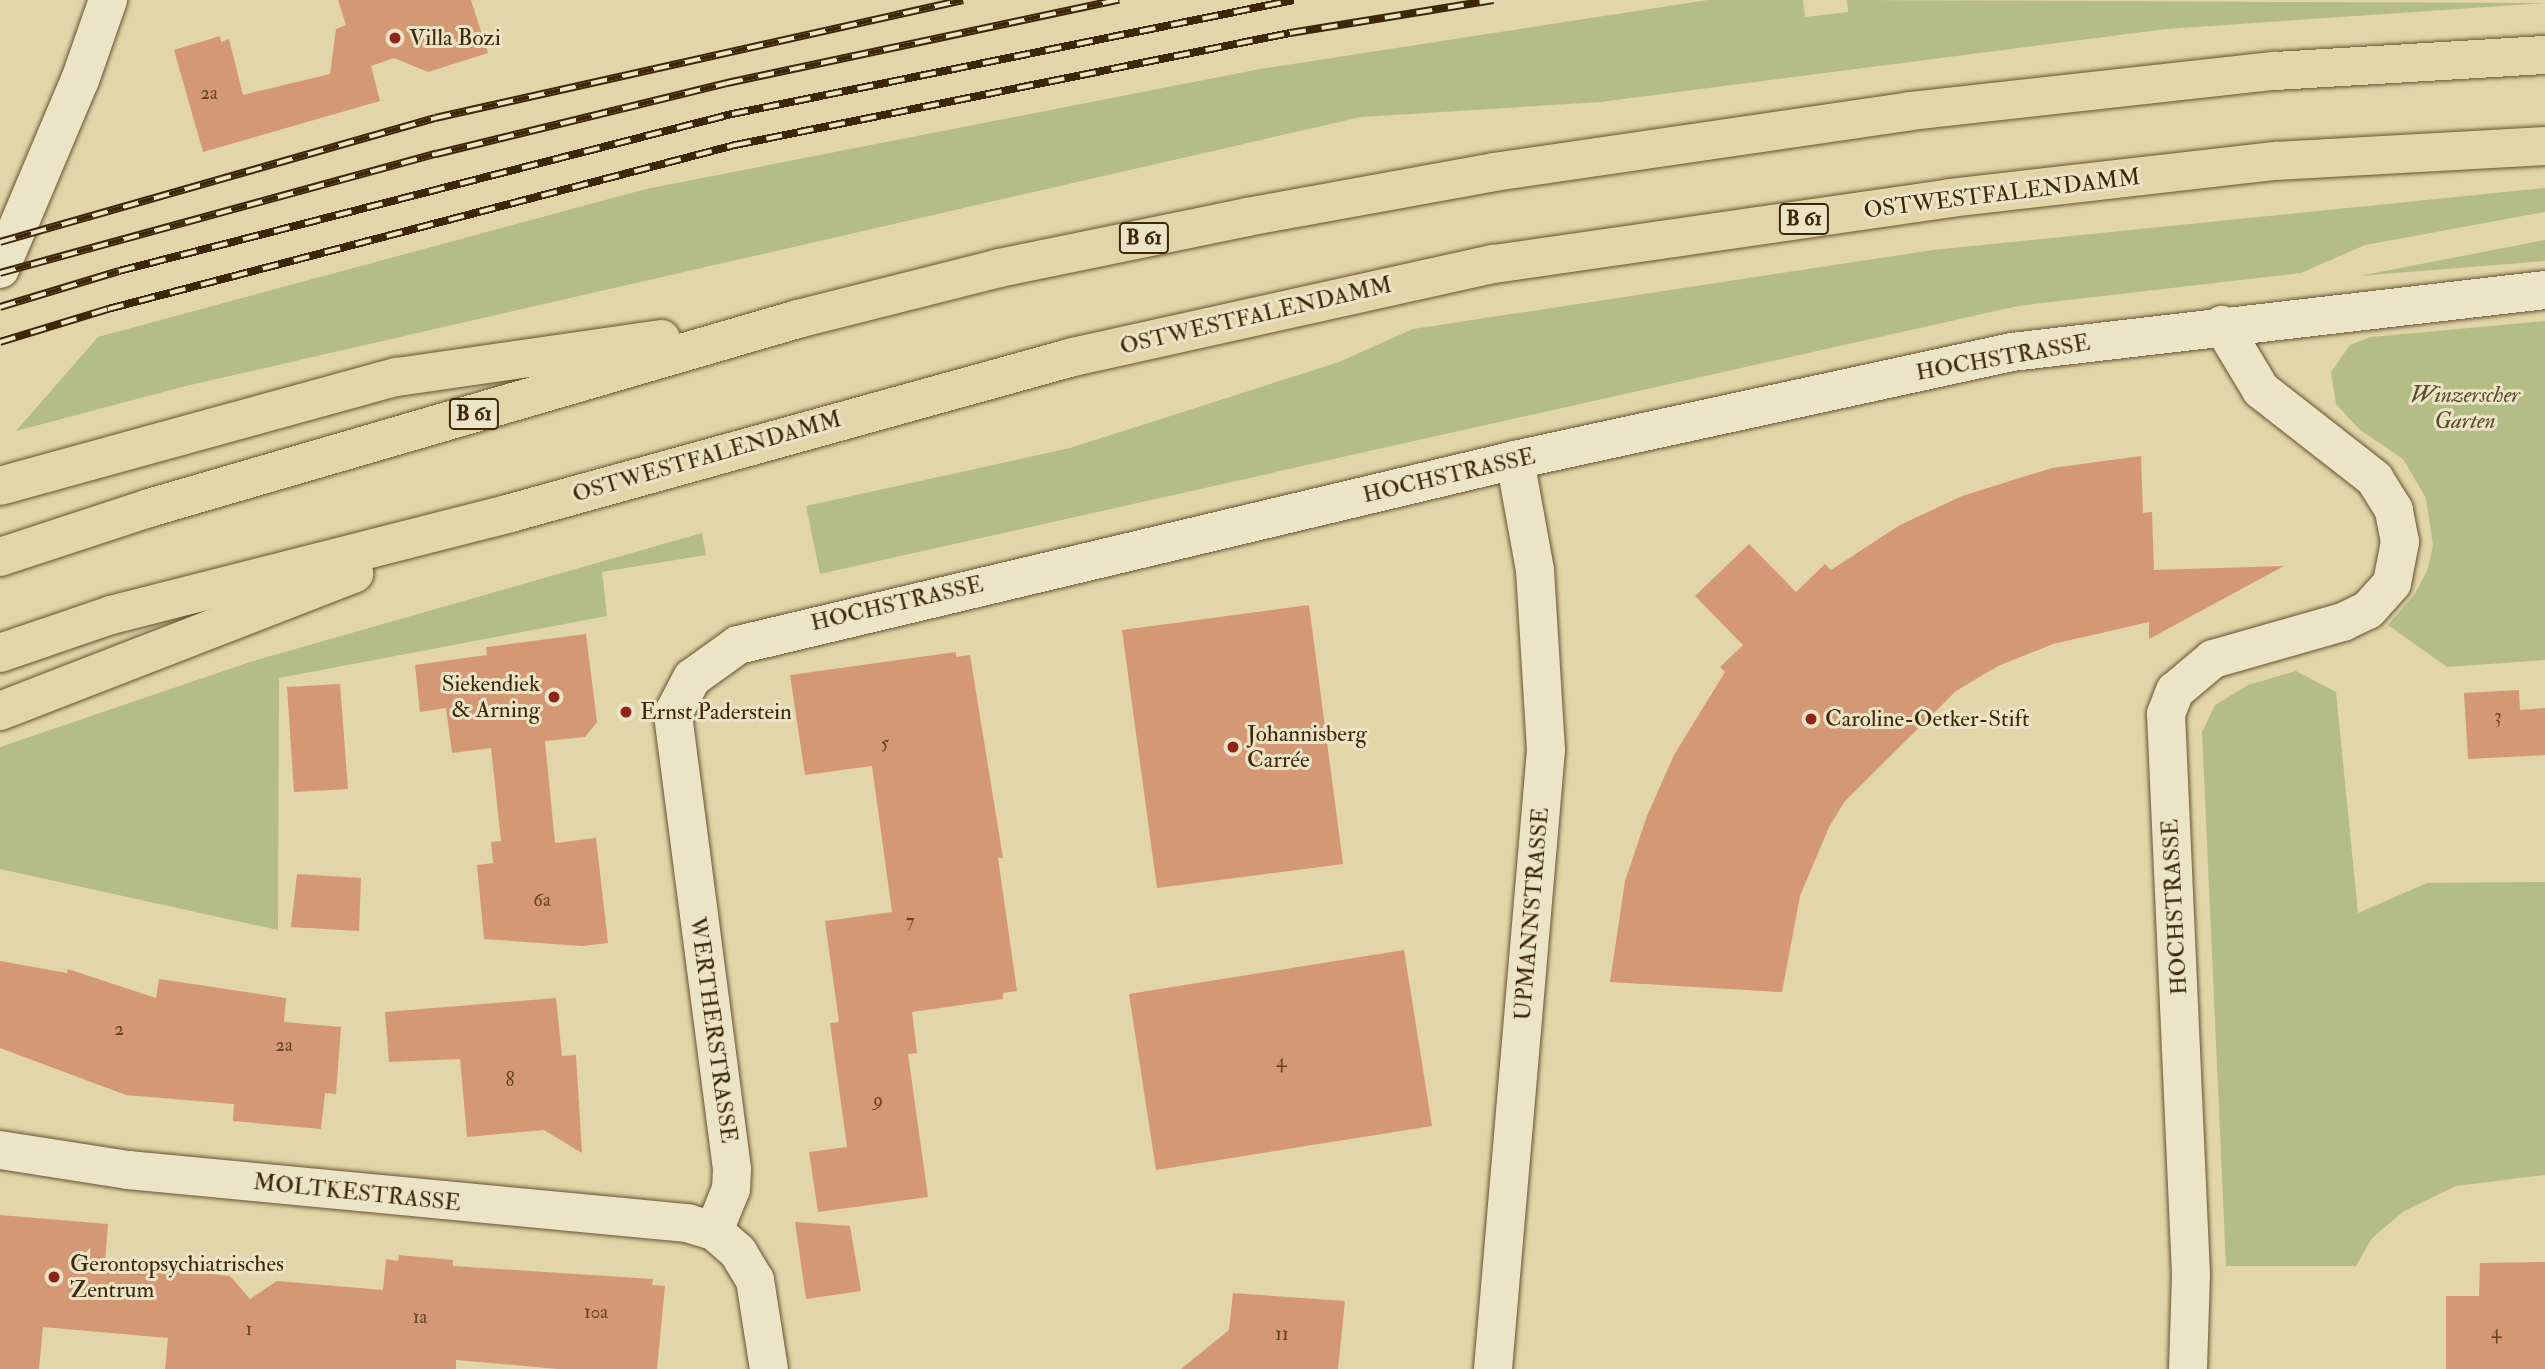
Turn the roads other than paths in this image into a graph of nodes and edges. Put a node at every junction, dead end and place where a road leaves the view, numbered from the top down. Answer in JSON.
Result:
{"nodes":[{"id":1,"x":108,"y":0,"type":"edge"},
{"id":2,"x":2545,"y":55,"type":"edge"},
{"id":3,"x":2545,"y":146,"type":"edge"},
{"id":4,"x":0,"y":269,"type":"edge"},
{"id":5,"x":2545,"y":290,"type":"edge"},
{"id":6,"x":798,"y":319,"type":"junction"},
{"id":7,"x":2222,"y":325,"type":"junction"},
{"id":8,"x":1515,"y":460,"type":"junction"},
{"id":9,"x":0,"y":486,"type":"edge"},
{"id":10,"x":506,"y":514,"type":"junction"},
{"id":11,"x":0,"y":557,"type":"edge"},
{"id":12,"x":0,"y":653,"type":"edge"},
{"id":13,"x":692,"y":678,"type":"joint"},
{"id":14,"x":0,"y":711,"type":"edge"},
{"id":15,"x":0,"y":1150,"type":"edge"},
{"id":16,"x":714,"y":1231,"type":"junction"},
{"id":17,"x":769,"y":1369,"type":"edge"},
{"id":18,"x":1493,"y":1369,"type":"edge"},
{"id":19,"x":2188,"y":1369,"type":"edge"}],
"edges":[{"from":1,"to":4,"type":"street"},
{"from":2,"to":6,"type":"highway","number":"B 61"},
{"from":3,"to":10,"type":"highway","name":"OSTWESTFALENDAMM","number":"B 61"},
{"from":5,"to":7,"type":"street","name":"HOCHSTRASSE"},
{"from":6,"to":9,"type":"highway","number":"B 61"},
{"from":6,"to":11,"type":"highway","number":"B 61"},
{"from":7,"to":8,"type":"street","name":"HOCHSTRASSE"},
{"from":7,"to":19,"type":"street","name":"HOCHSTRASSE"},
{"from":8,"to":13,"type":"street","name":"HOCHSTRASSE"},
{"from":8,"to":18,"type":"street","name":"UPMANNSTRASSE"},
{"from":10,"to":12,"type":"highway","name":"OSTWESTFALENDAMM","number":"B 61"},
{"from":10,"to":14,"type":"highway","number":"B 61"},
{"from":13,"to":16,"type":"street","name":"WERTHERSTRASSE"},
{"from":15,"to":16,"type":"street","name":"MOLTKESTRASSE"},
{"from":16,"to":17,"type":"street"}]}
